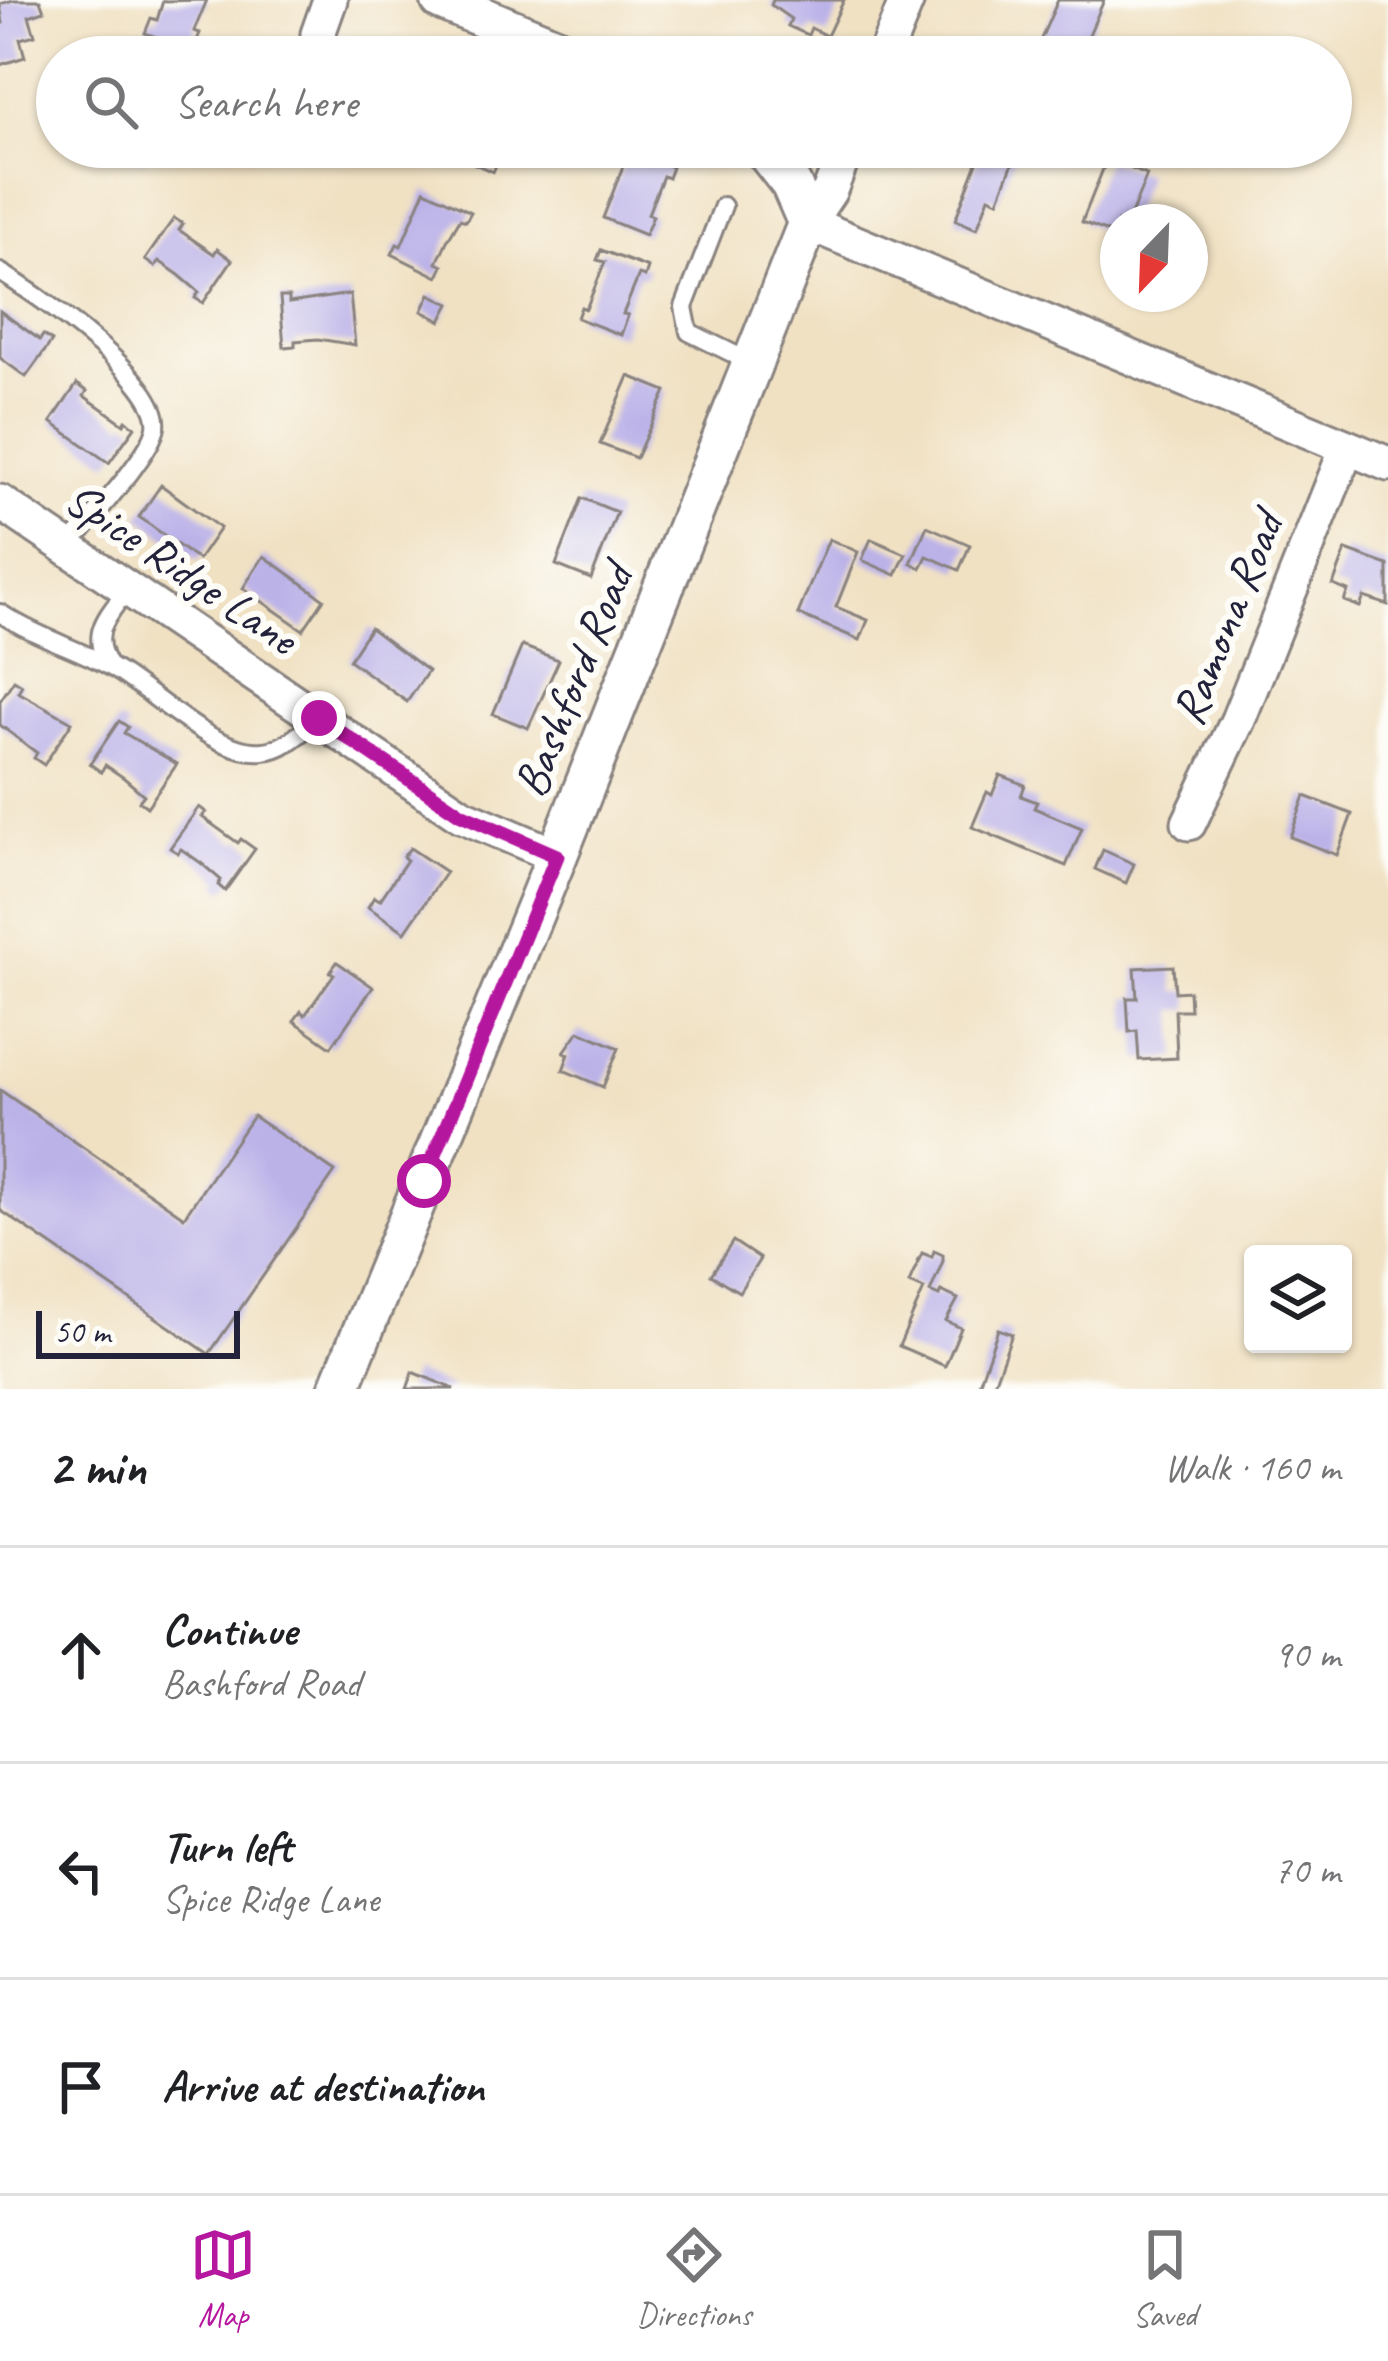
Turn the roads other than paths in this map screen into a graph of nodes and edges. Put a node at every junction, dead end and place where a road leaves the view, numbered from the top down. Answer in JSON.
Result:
{"nodes":[{"id":1,"x":329,"y":0,"type":"edge"},
{"id":2,"x":441,"y":0,"type":"edge"},
{"id":3,"x":908,"y":0,"type":"edge"},
{"id":4,"x":318,"y":36,"type":"edge"},
{"id":5,"x":528,"y":36,"type":"edge"},
{"id":6,"x":893,"y":36,"type":"edge"},
{"id":7,"x":778,"y":168,"type":"edge"},
{"id":8,"x":839,"y":168,"type":"edge"},
{"id":9,"x":723,"y":206,"type":"dead end"},
{"id":10,"x":808,"y":223,"type":"junction"},
{"id":11,"x":0,"y":272,"type":"edge"},
{"id":12,"x":753,"y":364,"type":"junction"},
{"id":13,"x":1347,"y":448,"type":"junction"},
{"id":14,"x":1388,"y":464,"type":"edge"},
{"id":15,"x":6,"y":516,"type":"edge"},
{"id":16,"x":68,"y":548,"type":"junction"},
{"id":17,"x":128,"y":588,"type":"junction"},
{"id":18,"x":0,"y":613,"type":"edge"},
{"id":19,"x":108,"y":665,"type":"junction"},
{"id":20,"x":319,"y":718,"type":"junction"},
{"id":21,"x":1189,"y":823,"type":"dead end"},
{"id":22,"x":557,"y":856,"type":"junction"},
{"id":23,"x":339,"y":1389,"type":"edge"}],
"edges":[{"from":1,"to":4,"type":"street"},
{"from":2,"to":5,"type":"street"},
{"from":3,"to":6,"type":"street"},
{"from":7,"to":10,"type":"street"},
{"from":8,"to":10,"type":"street"},
{"from":9,"to":12,"type":"lane"},
{"from":10,"to":12,"type":"street","name":"Bashford Road"},
{"from":10,"to":13,"type":"street"},
{"from":11,"to":16,"type":"lane"},
{"from":12,"to":22,"type":"street","name":"Bashford Road"},
{"from":13,"to":14,"type":"street"},
{"from":13,"to":21,"type":"street","name":"Ramona Road"},
{"from":15,"to":16,"type":"street","name":"Spice Ridge Lane"},
{"from":16,"to":17,"type":"street","name":"Spice Ridge Lane"},
{"from":17,"to":19,"type":"lane"},
{"from":17,"to":20,"type":"street","name":"Spice Ridge Lane"},
{"from":18,"to":19,"type":"lane"},
{"from":19,"to":20,"type":"lane"},
{"from":20,"to":22,"type":"street","name":"Spice Ridge Lane"},
{"from":22,"to":23,"type":"street","name":"Bashford Road"}]}
